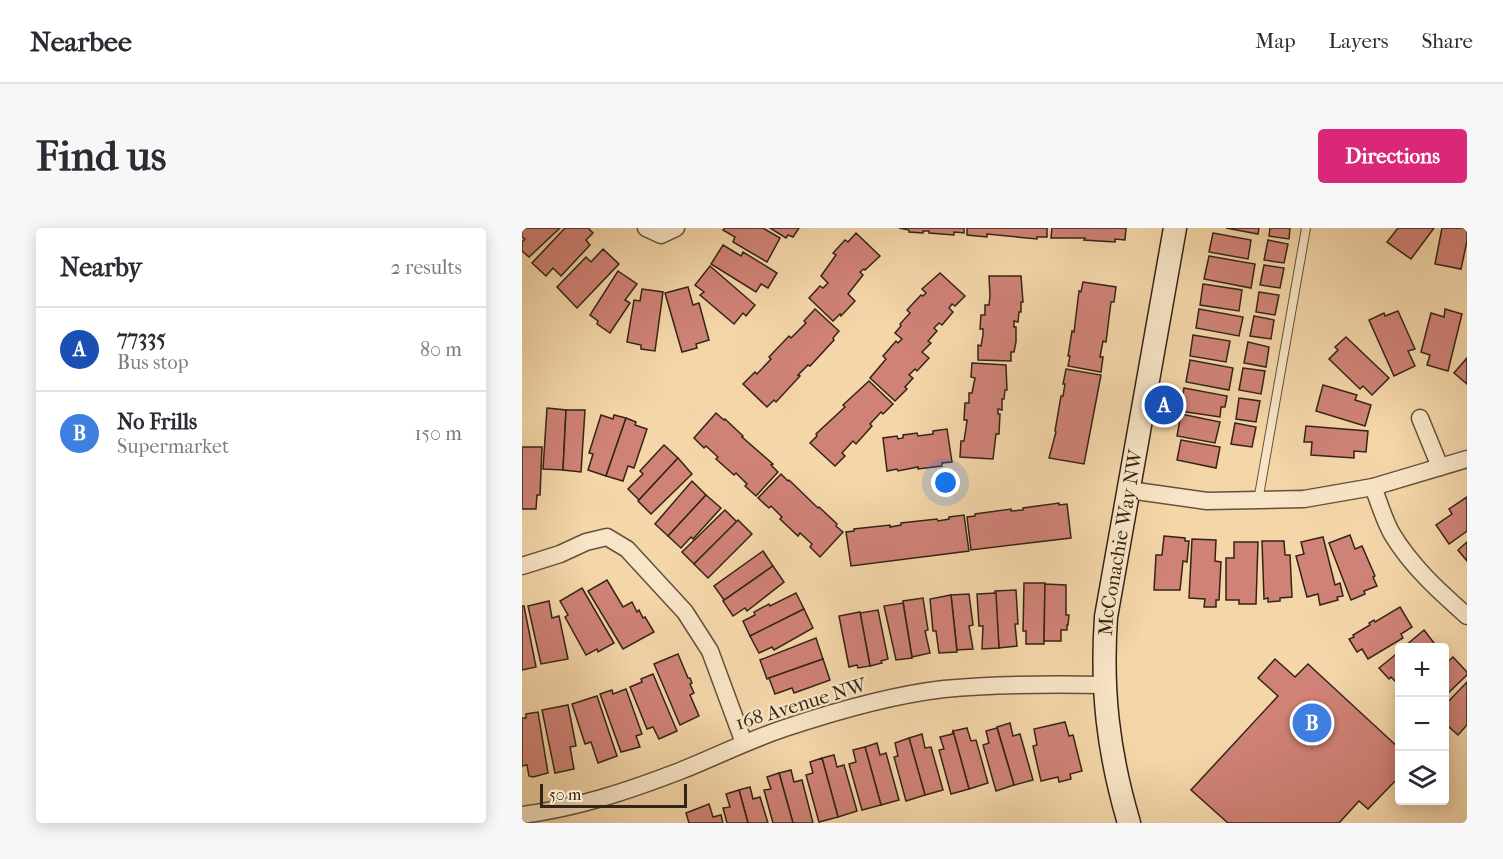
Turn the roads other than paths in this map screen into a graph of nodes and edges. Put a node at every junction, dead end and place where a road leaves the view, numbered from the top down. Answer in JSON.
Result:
{"nodes":[{"id":1,"x":646,"y":228,"type":"edge"},
{"id":2,"x":676,"y":228,"type":"edge"},
{"id":3,"x":1175,"y":228,"type":"edge"},
{"id":4,"x":1306,"y":228,"type":"edge"},
{"id":5,"x":1420,"y":418,"type":"dead end"},
{"id":6,"x":1467,"y":459,"type":"edge"},
{"id":7,"x":1440,"y":467,"type":"junction"},
{"id":8,"x":1373,"y":487,"type":"junction"},
{"id":9,"x":1129,"y":490,"type":"junction"},
{"id":10,"x":1258,"y":501,"type":"junction"},
{"id":11,"x":522,"y":566,"type":"edge"},
{"id":12,"x":1467,"y":616,"type":"edge"},
{"id":13,"x":1104,"y":685,"type":"junction"},
{"id":14,"x":744,"y":743,"type":"junction"},
{"id":15,"x":522,"y":815,"type":"edge"},
{"id":16,"x":1129,"y":823,"type":"edge"}],
"edges":[{"from":1,"to":2,"type":"street"},
{"from":3,"to":9,"type":"street","name":"McConachie Way NW"},
{"from":4,"to":10,"type":"lane"},
{"from":5,"to":7,"type":"street"},
{"from":6,"to":7,"type":"street"},
{"from":7,"to":8,"type":"street"},
{"from":8,"to":10,"type":"street"},
{"from":8,"to":12,"type":"street"},
{"from":9,"to":10,"type":"street"},
{"from":9,"to":13,"type":"street","name":"McConachie Way NW"},
{"from":11,"to":14,"type":"street"},
{"from":13,"to":14,"type":"street","name":"168 Avenue NW"},
{"from":13,"to":16,"type":"street","name":"McConachie Way NW"},
{"from":14,"to":15,"type":"street","name":"168 Avenue NW"}]}
